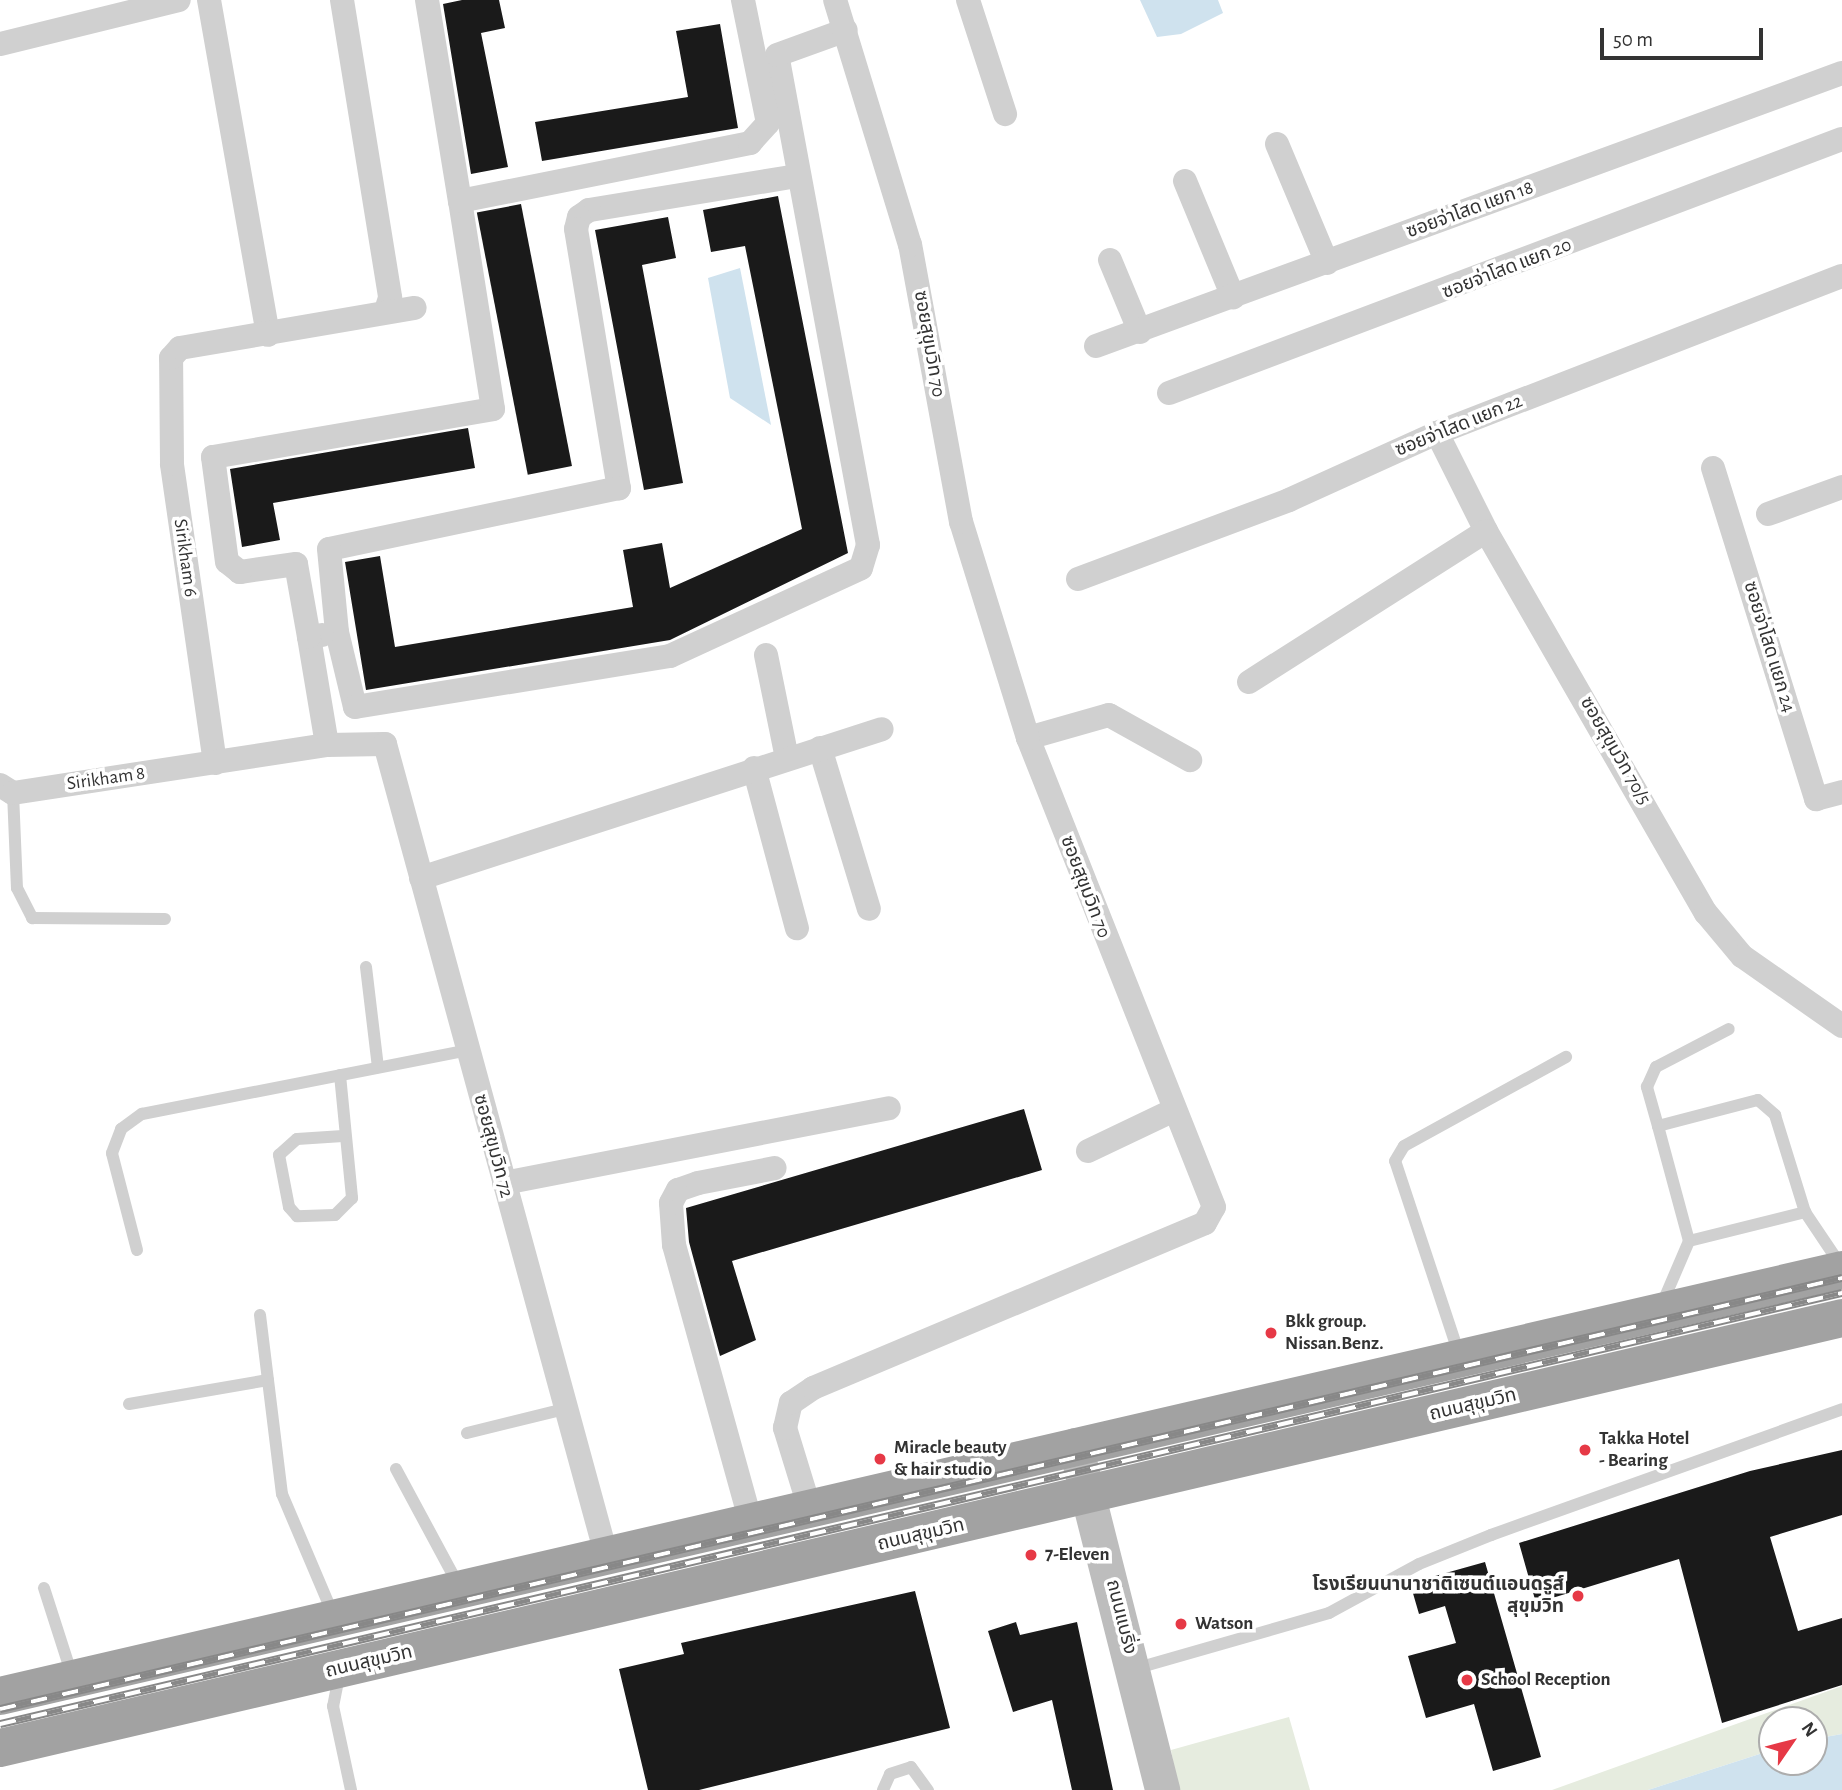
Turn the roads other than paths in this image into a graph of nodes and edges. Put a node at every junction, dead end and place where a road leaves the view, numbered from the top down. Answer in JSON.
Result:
{"nodes":[{"id":1,"x":179,"y":0,"type":"edge"},
{"id":2,"x":209,"y":0,"type":"edge"},
{"id":3,"x":342,"y":0,"type":"edge"},
{"id":4,"x":427,"y":0,"type":"edge"},
{"id":5,"x":743,"y":0,"type":"edge"},
{"id":6,"x":835,"y":0,"type":"edge"},
{"id":7,"x":968,"y":0,"type":"edge"},
{"id":8,"x":846,"y":30,"type":"junction"},
{"id":9,"x":0,"y":44,"type":"edge"},
{"id":10,"x":1842,"y":73,"type":"edge"},
{"id":11,"x":1005,"y":114,"type":"dead end"},
{"id":12,"x":1842,"y":139,"type":"edge"},
{"id":13,"x":1277,"y":144,"type":"dead end"},
{"id":14,"x":797,"y":176,"type":"junction"},
{"id":15,"x":1185,"y":181,"type":"dead end"},
{"id":16,"x":460,"y":201,"type":"junction"},
{"id":17,"x":1110,"y":260,"type":"dead end"},
{"id":18,"x":1327,"y":263,"type":"junction"},
{"id":19,"x":1842,"y":276,"type":"edge"},
{"id":20,"x":1233,"y":297,"type":"junction"},
{"id":21,"x":415,"y":307,"type":"dead end"},
{"id":22,"x":386,"y":310,"type":"junction"},
{"id":23,"x":1140,"y":332,"type":"junction"},
{"id":24,"x":268,"y":335,"type":"junction"},
{"id":25,"x":1096,"y":345,"type":"dead end"},
{"id":26,"x":1169,"y":393,"type":"dead end"},
{"id":27,"x":1437,"y":433,"type":"junction"},
{"id":28,"x":1713,"y":468,"type":"dead end"},
{"id":29,"x":1842,"y":486,"type":"edge"},
{"id":30,"x":1768,"y":514,"type":"dead end"},
{"id":31,"x":1486,"y":531,"type":"junction"},
{"id":32,"x":1078,"y":579,"type":"dead end"},
{"id":33,"x":337,"y":632,"type":"junction"},
{"id":34,"x":309,"y":637,"type":"junction"},
{"id":35,"x":766,"y":655,"type":"dead end"},
{"id":36,"x":1249,"y":682,"type":"dead end"},
{"id":37,"x":882,"y":729,"type":"dead end"},
{"id":38,"x":1028,"y":738,"type":"junction"},
{"id":39,"x":379,"y":740,"type":"joint"},
{"id":40,"x":327,"y":745,"type":"junction"},
{"id":41,"x":820,"y":748,"type":"junction"},
{"id":42,"x":786,"y":758,"type":"junction"},
{"id":43,"x":1190,"y":760,"type":"dead end"},
{"id":44,"x":215,"y":763,"type":"junction"},
{"id":45,"x":754,"y":768,"type":"junction"},
{"id":46,"x":6,"y":789,"type":"edge"},
{"id":47,"x":1842,"y":792,"type":"edge"},
{"id":48,"x":421,"y":878,"type":"junction"},
{"id":49,"x":869,"y":909,"type":"dead end"},
{"id":50,"x":165,"y":919,"type":"dead end"},
{"id":51,"x":797,"y":928,"type":"dead end"},
{"id":52,"x":366,"y":967,"type":"dead end"},
{"id":53,"x":1842,"y":1026,"type":"edge"},
{"id":54,"x":1729,"y":1029,"type":"dead end"},
{"id":55,"x":467,"y":1050,"type":"junction"},
{"id":56,"x":1566,"y":1057,"type":"dead end"},
{"id":57,"x":378,"y":1067,"type":"junction"},
{"id":58,"x":340,"y":1075,"type":"junction"},
{"id":59,"x":889,"y":1108,"type":"dead end"},
{"id":60,"x":1174,"y":1110,"type":"junction"},
{"id":61,"x":1658,"y":1126,"type":"junction"},
{"id":62,"x":343,"y":1136,"type":"junction"},
{"id":63,"x":1088,"y":1151,"type":"dead end"},
{"id":64,"x":775,"y":1168,"type":"dead end"},
{"id":65,"x":504,"y":1183,"type":"junction"},
{"id":66,"x":1805,"y":1212,"type":"junction"},
{"id":67,"x":1689,"y":1241,"type":"junction"},
{"id":68,"x":137,"y":1250,"type":"dead end"},
{"id":69,"x":1842,"y":1269,"type":"edge"},
{"id":70,"x":1659,"y":1311,"type":"junction"},
{"id":71,"x":260,"y":1315,"type":"dead end"},
{"id":72,"x":1842,"y":1318,"type":"edge"},
{"id":73,"x":1459,"y":1356,"type":"junction"},
{"id":74,"x":268,"y":1380,"type":"junction"},
{"id":75,"x":129,"y":1404,"type":"dead end"},
{"id":76,"x":565,"y":1409,"type":"junction"},
{"id":77,"x":1842,"y":1409,"type":"edge"},
{"id":78,"x":467,"y":1433,"type":"dead end"},
{"id":79,"x":1075,"y":1446,"type":"junction"},
{"id":80,"x":396,"y":1469,"type":"dead end"},
{"id":81,"x":1090,"y":1496,"type":"junction"},
{"id":82,"x":809,"y":1506,"type":"junction"},
{"id":83,"x":750,"y":1519,"type":"junction"},
{"id":84,"x":606,"y":1554,"type":"junction"},
{"id":85,"x":460,"y":1587,"type":"junction"},
{"id":86,"x":44,"y":1588,"type":"dead end"},
{"id":87,"x":334,"y":1617,"type":"junction"},
{"id":88,"x":341,"y":1668,"type":"junction"},
{"id":89,"x":1134,"y":1669,"type":"junction"},
{"id":90,"x":73,"y":1679,"type":"junction"},
{"id":91,"x":0,"y":1696,"type":"edge"},
{"id":92,"x":0,"y":1748,"type":"edge"},
{"id":93,"x":351,"y":1790,"type":"edge"},
{"id":94,"x":883,"y":1790,"type":"edge"},
{"id":95,"x":928,"y":1790,"type":"edge"},
{"id":96,"x":1162,"y":1790,"type":"edge"}],
"edges":[{"from":1,"to":9,"type":"street"},
{"from":2,"to":24,"type":"street"},
{"from":3,"to":22,"type":"street"},
{"from":4,"to":16,"type":"street"},
{"from":5,"to":16,"type":"street"},
{"from":6,"to":8,"type":"street","name":"ซอยสุขุมวิท 70"},
{"from":7,"to":11,"type":"street"},
{"from":8,"to":14,"type":"street"},
{"from":8,"to":38,"type":"street","name":"ซอยสุขุมวิท 70"},
{"from":10,"to":18,"type":"street","name":"ซอยจ่าโสด แยก 18"},
{"from":12,"to":26,"type":"street","name":"ซอยจ่าโสด แยก 20"},
{"from":13,"to":18,"type":"street"},
{"from":14,"to":33,"type":"street"},
{"from":14,"to":33,"type":"street"},
{"from":15,"to":20,"type":"street"},
{"from":16,"to":34,"type":"street"},
{"from":17,"to":23,"type":"street"},
{"from":18,"to":20,"type":"street","name":"ซอยจ่าโสด แยก 18"},
{"from":19,"to":27,"type":"street","name":"ซอยจ่าโสด แยก 22"},
{"from":20,"to":23,"type":"street","name":"ซอยจ่าโสด แยก 18"},
{"from":21,"to":22,"type":"street"},
{"from":22,"to":24,"type":"street"},
{"from":23,"to":25,"type":"street","name":"ซอยจ่าโสด แยก 18"},
{"from":24,"to":44,"type":"street","name":"Sirikham 6"},
{"from":27,"to":31,"type":"street","name":"ซอยสุขุมวิท 70/5"},
{"from":27,"to":32,"type":"street","name":"ซอยจ่าโสด แยก 22"},
{"from":28,"to":47,"type":"street","name":"ซอยจ่าโสด แยก 24"},
{"from":29,"to":30,"type":"street"},
{"from":31,"to":36,"type":"street"},
{"from":31,"to":53,"type":"street","name":"ซอยสุขุมวิท 70/5"},
{"from":33,"to":34,"type":"street"},
{"from":34,"to":40,"type":"street"},
{"from":35,"to":42,"type":"street"},
{"from":37,"to":41,"type":"street"},
{"from":38,"to":43,"type":"street"},
{"from":38,"to":60,"type":"street","name":"ซอยสุขุมวิท 70"},
{"from":39,"to":40,"type":"street","name":"Sirikham 8"},
{"from":39,"to":48,"type":"street","name":"ซอยสุขุมวิท 72"},
{"from":40,"to":44,"type":"street","name":"Sirikham 8"},
{"from":41,"to":42,"type":"street"},
{"from":41,"to":49,"type":"street"},
{"from":42,"to":45,"type":"street"},
{"from":44,"to":46,"type":"street","name":"Sirikham 8"},
{"from":45,"to":48,"type":"street"},
{"from":45,"to":51,"type":"street"},
{"from":46,"to":50,"type":"lane"},
{"from":48,"to":55,"type":"street","name":"ซอยสุขุมวิท 72"},
{"from":52,"to":57,"type":"lane"},
{"from":54,"to":61,"type":"lane"},
{"from":55,"to":57,"type":"lane"},
{"from":55,"to":65,"type":"street","name":"ซอยสุขุมวิท 72"},
{"from":56,"to":73,"type":"lane"},
{"from":57,"to":58,"type":"lane"},
{"from":58,"to":62,"type":"lane"},
{"from":58,"to":68,"type":"lane"},
{"from":59,"to":65,"type":"street"},
{"from":60,"to":63,"type":"street"},
{"from":60,"to":82,"type":"street","name":"ซอยสุขุมวิท 70"},
{"from":61,"to":66,"type":"lane"},
{"from":61,"to":67,"type":"lane"},
{"from":62,"to":62,"type":"lane"},
{"from":64,"to":83,"type":"street"},
{"from":65,"to":76,"type":"street","name":"ซอยสุขุมวิท 72"},
{"from":66,"to":67,"type":"lane"},
{"from":66,"to":69,"type":"lane"},
{"from":67,"to":70,"type":"lane"},
{"from":69,"to":70,"type":"highway"},
{"from":70,"to":73,"type":"highway"},
{"from":71,"to":74,"type":"lane"},
{"from":72,"to":81,"type":"highway","name":"ถนนสุขุมวิท"},
{"from":73,"to":79,"type":"highway"},
{"from":74,"to":75,"type":"lane"},
{"from":74,"to":87,"type":"lane"},
{"from":76,"to":78,"type":"lane"},
{"from":76,"to":84,"type":"street","name":"ซอยสุขุมวิท 72"},
{"from":77,"to":89,"type":"lane"},
{"from":79,"to":81,"type":"main road","name":"ถนนแบริ่ง"},
{"from":79,"to":82,"type":"highway"},
{"from":80,"to":85,"type":"lane"},
{"from":81,"to":88,"type":"highway","name":"ถนนสุขุมวิท"},
{"from":81,"to":89,"type":"main road","name":"ถนนแบริ่ง"},
{"from":82,"to":83,"type":"highway"},
{"from":83,"to":84,"type":"highway"},
{"from":84,"to":85,"type":"highway"},
{"from":85,"to":87,"type":"highway"},
{"from":86,"to":90,"type":"lane"},
{"from":87,"to":90,"type":"highway"},
{"from":88,"to":92,"type":"highway","name":"ถนนสุขุมวิท"},
{"from":88,"to":93,"type":"lane"},
{"from":89,"to":96,"type":"main road","name":"ถนนแบริ่ง"},
{"from":90,"to":91,"type":"highway"},
{"from":94,"to":95,"type":"lane"}]}
